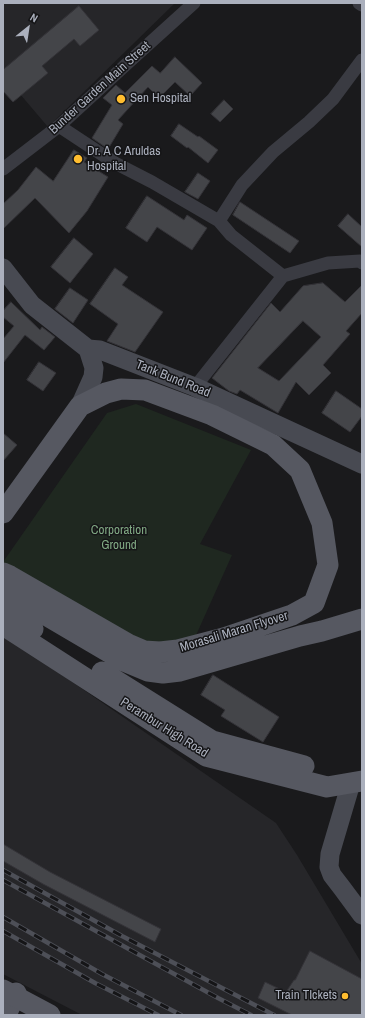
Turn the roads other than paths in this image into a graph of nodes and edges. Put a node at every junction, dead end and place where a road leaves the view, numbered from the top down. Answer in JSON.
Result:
{"nodes":[{"id":1,"x":194,"y":3,"type":"edge"},
{"id":2,"x":359,"y":3,"type":"edge"},
{"id":3,"x":362,"y":5,"type":"edge"},
{"id":4,"x":362,"y":60,"type":"edge"},
{"id":5,"x":59,"y":126,"type":"junction"},
{"id":6,"x":3,"y":169,"type":"edge"},
{"id":7,"x":218,"y":221,"type":"junction"},
{"id":8,"x":361,"y":261,"type":"edge"},
{"id":9,"x":3,"y":270,"type":"edge"},
{"id":10,"x":283,"y":276,"type":"junction"},
{"id":11,"x":88,"y":349,"type":"junction"},
{"id":12,"x":195,"y":387,"type":"junction"},
{"id":13,"x":80,"y":406,"type":"junction"},
{"id":14,"x":362,"y":464,"type":"edge"},
{"id":15,"x":3,"y":513,"type":"edge"},
{"id":16,"x":3,"y":573,"type":"edge"},
{"id":17,"x":3,"y":592,"type":"edge"},
{"id":18,"x":3,"y":604,"type":"edge"},
{"id":19,"x":362,"y":618,"type":"edge"},
{"id":20,"x":3,"y":625,"type":"edge"},
{"id":21,"x":352,"y":783,"type":"edge"},
{"id":22,"x":359,"y":911,"type":"edge"},
{"id":23,"x":362,"y":929,"type":"edge"},
{"id":24,"x":7,"y":990,"type":"edge"},
{"id":25,"x":6,"y":1015,"type":"edge"},
{"id":26,"x":50,"y":1015,"type":"edge"},
{"id":27,"x":62,"y":1015,"type":"edge"}],
"edges":[{"from":1,"to":5,"type":"street","name":"Bunder Garden Main Street"},
{"from":2,"to":3,"type":"street"},
{"from":4,"to":7,"type":"street"},
{"from":5,"to":6,"type":"street","name":"Bunder Garden Main Street"},
{"from":5,"to":7,"type":"street"},
{"from":7,"to":10,"type":"street"},
{"from":8,"to":10,"type":"street"},
{"from":9,"to":11,"type":"main road","name":"Tank Bund Road"},
{"from":10,"to":12,"type":"street"},
{"from":11,"to":12,"type":"main road","name":"Tank Bund Road"},
{"from":11,"to":13,"type":"main road"},
{"from":12,"to":14,"type":"main road","name":"Tank Bund Road"},
{"from":13,"to":15,"type":"main road"},
{"from":13,"to":16,"type":"main road","name":"Morasali Maran Flyover"},
{"from":17,"to":19,"type":"main road","name":"Morasali Maran Flyover"},
{"from":18,"to":21,"type":"main road"},
{"from":20,"to":21,"type":"main road","name":"Perambur High Road"},
{"from":21,"to":22,"type":"main road"},
{"from":22,"to":23,"type":"main road"},
{"from":24,"to":25,"type":"main road"},
{"from":24,"to":26,"type":"main road","bridge":true},
{"from":24,"to":27,"type":"main road"}]}
